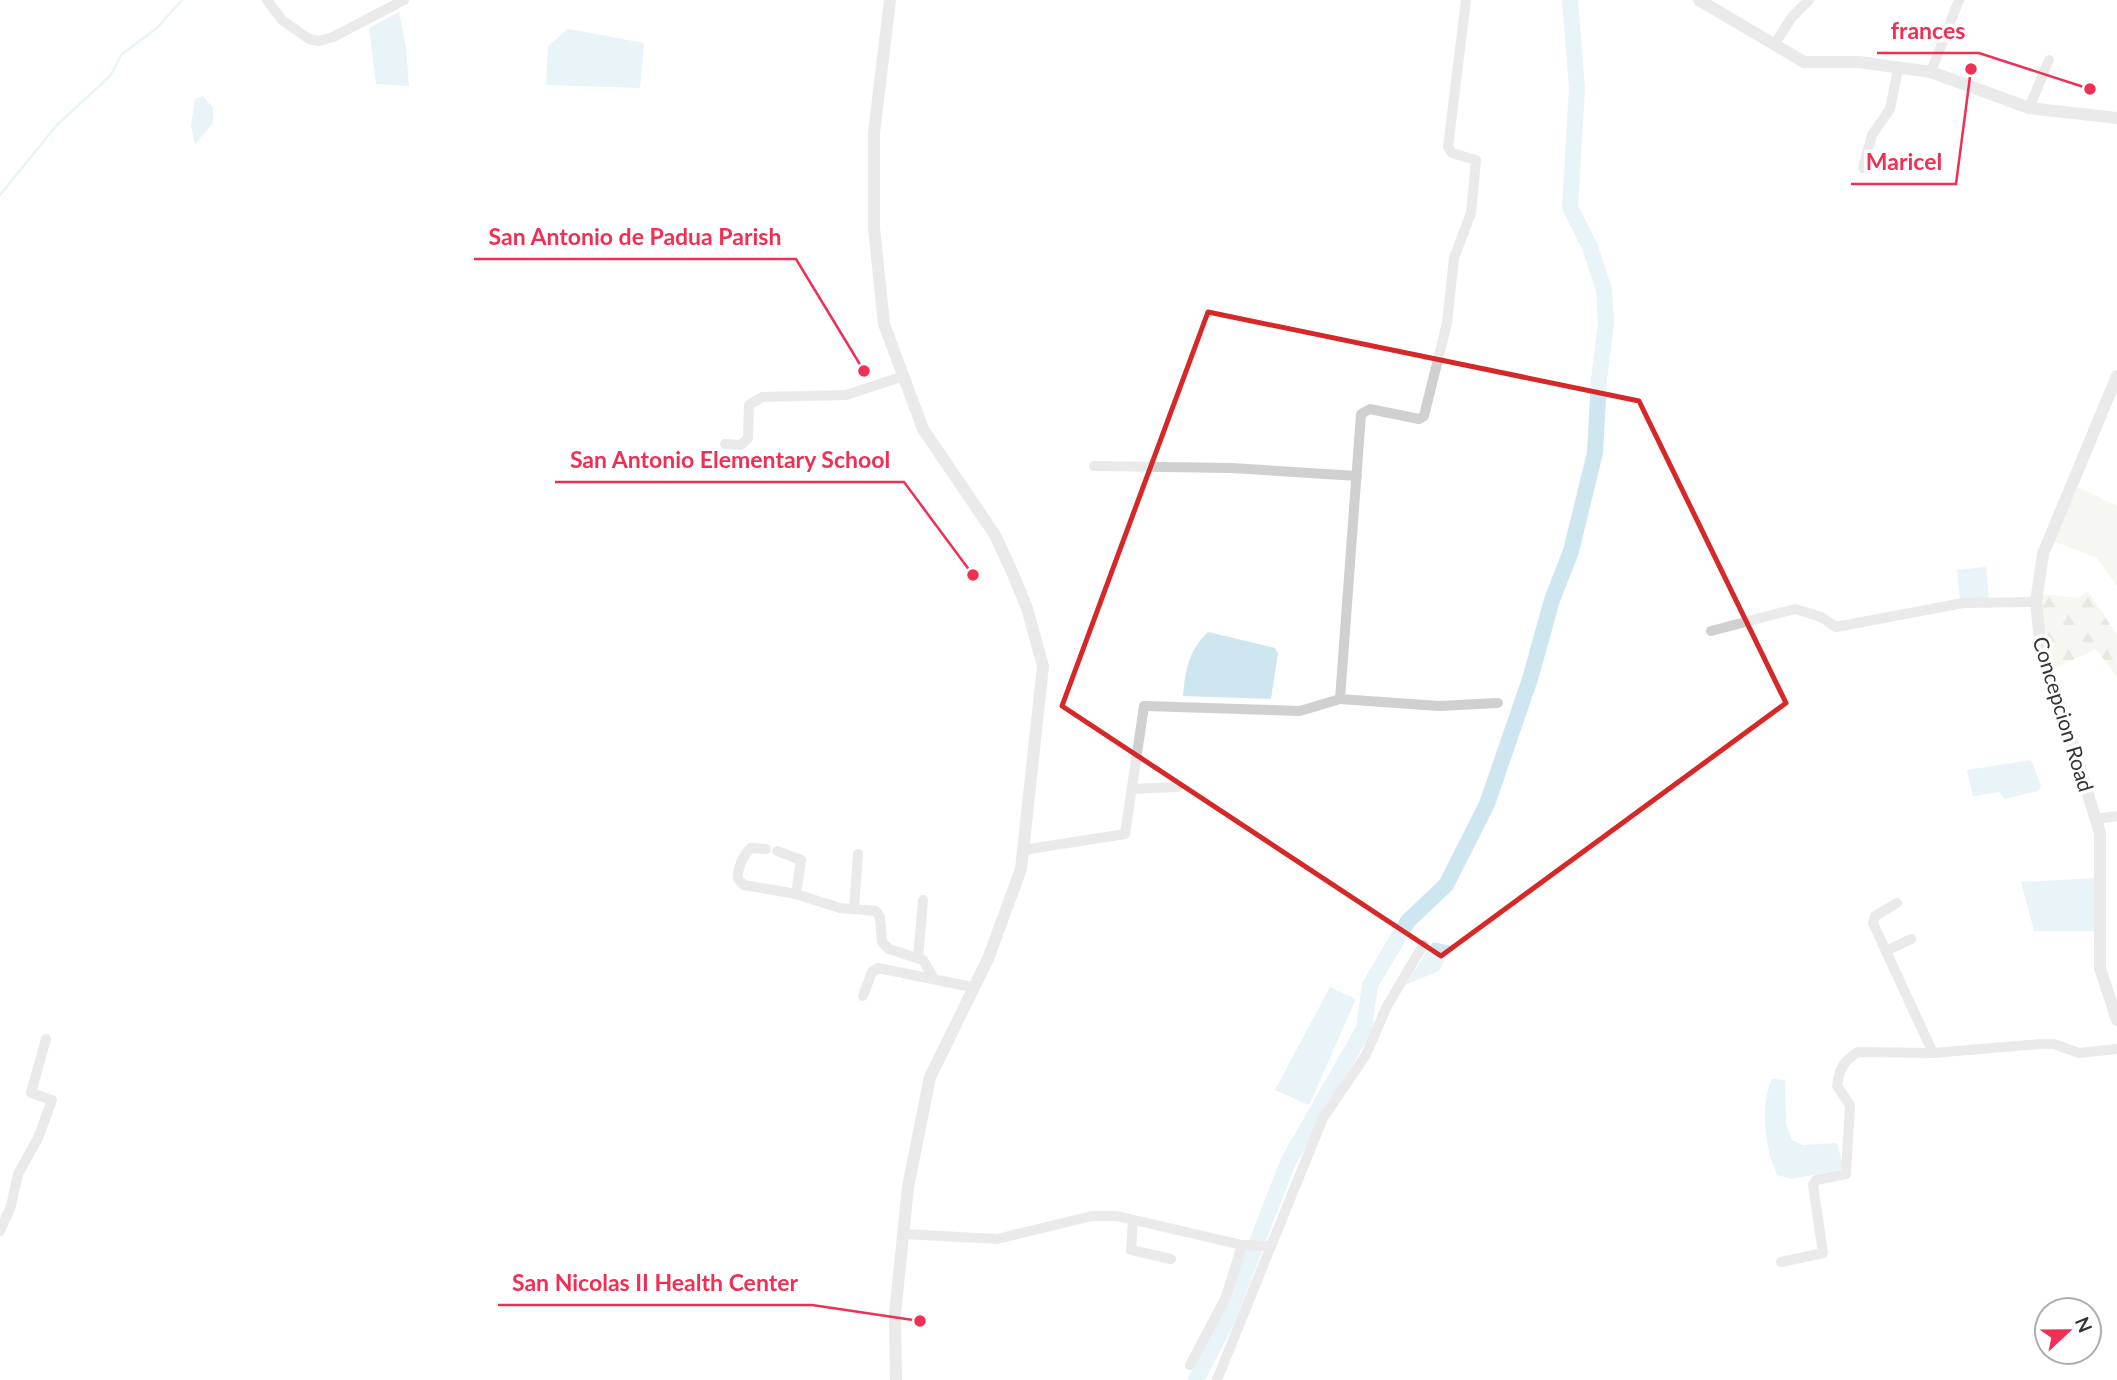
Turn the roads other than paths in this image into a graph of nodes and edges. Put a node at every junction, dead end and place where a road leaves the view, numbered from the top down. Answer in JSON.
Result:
{"nodes":[{"id":1,"x":267,"y":0,"type":"edge"},
{"id":2,"x":404,"y":0,"type":"edge"},
{"id":3,"x":890,"y":0,"type":"edge"},
{"id":4,"x":1466,"y":0,"type":"edge"},
{"id":5,"x":1699,"y":0,"type":"edge"},
{"id":6,"x":1809,"y":0,"type":"edge"},
{"id":7,"x":1959,"y":0,"type":"edge"},
{"id":8,"x":1774,"y":45,"type":"junction"},
{"id":9,"x":2049,"y":60,"type":"dead end"},
{"id":10,"x":1898,"y":69,"type":"junction"},
{"id":11,"x":1931,"y":72,"type":"junction"},
{"id":12,"x":2029,"y":108,"type":"junction"},
{"id":13,"x":2117,"y":118,"type":"edge"},
{"id":14,"x":1863,"y":168,"type":"dead end"},
{"id":15,"x":2117,"y":376,"type":"edge"},
{"id":16,"x":901,"y":377,"type":"junction"},
{"id":17,"x":725,"y":443,"type":"dead end"},
{"id":18,"x":1094,"y":466,"type":"dead end"},
{"id":19,"x":1357,"y":476,"type":"junction"},
{"id":20,"x":2036,"y":602,"type":"junction"},
{"id":21,"x":1711,"y":631,"type":"dead end"},
{"id":22,"x":1340,"y":699,"type":"junction"},
{"id":23,"x":1498,"y":703,"type":"dead end"},
{"id":24,"x":1178,"y":787,"type":"dead end"},
{"id":25,"x":1132,"y":789,"type":"junction"},
{"id":26,"x":2117,"y":816,"type":"edge"},
{"id":27,"x":2096,"y":819,"type":"junction"},
{"id":28,"x":1023,"y":850,"type":"junction"},
{"id":29,"x":858,"y":854,"type":"dead end"},
{"id":30,"x":796,"y":894,"type":"junction"},
{"id":31,"x":923,"y":900,"type":"dead end"},
{"id":32,"x":1897,"y":903,"type":"dead end"},
{"id":33,"x":854,"y":909,"type":"junction"},
{"id":34,"x":1910,"y":939,"type":"dead end"},
{"id":35,"x":1423,"y":945,"type":"dead end"},
{"id":36,"x":1886,"y":951,"type":"junction"},
{"id":37,"x":918,"y":958,"type":"junction"},
{"id":38,"x":933,"y":979,"type":"junction"},
{"id":39,"x":972,"y":987,"type":"junction"},
{"id":40,"x":863,"y":996,"type":"dead end"},
{"id":41,"x":2117,"y":1020,"type":"edge"},
{"id":42,"x":46,"y":1039,"type":"dead end"},
{"id":43,"x":2117,"y":1049,"type":"edge"},
{"id":44,"x":1933,"y":1053,"type":"junction"},
{"id":45,"x":1133,"y":1220,"type":"junction"},
{"id":46,"x":0,"y":1231,"type":"edge"},
{"id":47,"x":903,"y":1234,"type":"junction"},
{"id":48,"x":1246,"y":1245,"type":"junction"},
{"id":49,"x":1268,"y":1246,"type":"junction"},
{"id":50,"x":1171,"y":1259,"type":"dead end"},
{"id":51,"x":1781,"y":1262,"type":"dead end"},
{"id":52,"x":1190,"y":1365,"type":"dead end"},
{"id":53,"x":896,"y":1380,"type":"edge"},
{"id":54,"x":1217,"y":1380,"type":"edge"}],
"edges":[{"from":1,"to":2,"type":"street"},
{"from":3,"to":16,"type":"street"},
{"from":4,"to":19,"type":"street"},
{"from":5,"to":8,"type":"street"},
{"from":6,"to":8,"type":"street"},
{"from":7,"to":11,"type":"street"},
{"from":8,"to":10,"type":"street"},
{"from":9,"to":12,"type":"street"},
{"from":10,"to":11,"type":"street"},
{"from":10,"to":14,"type":"street"},
{"from":11,"to":12,"type":"street"},
{"from":12,"to":13,"type":"street"},
{"from":15,"to":20,"type":"street","name":"Concepcion Road"},
{"from":16,"to":17,"type":"street"},
{"from":16,"to":28,"type":"street"},
{"from":18,"to":19,"type":"street"},
{"from":19,"to":22,"type":"street"},
{"from":20,"to":21,"type":"street"},
{"from":20,"to":27,"type":"street","name":"Concepcion Road"},
{"from":22,"to":23,"type":"street"},
{"from":22,"to":25,"type":"street"},
{"from":24,"to":25,"type":"street"},
{"from":25,"to":28,"type":"street"},
{"from":26,"to":27,"type":"street"},
{"from":27,"to":41,"type":"street","name":"Concepcion Road"},
{"from":28,"to":39,"type":"street"},
{"from":29,"to":33,"type":"street"},
{"from":30,"to":30,"type":"street"},
{"from":30,"to":33,"type":"street"},
{"from":31,"to":37,"type":"street"},
{"from":32,"to":36,"type":"street"},
{"from":33,"to":37,"type":"street"},
{"from":34,"to":36,"type":"street"},
{"from":35,"to":49,"type":"street"},
{"from":36,"to":44,"type":"street"},
{"from":37,"to":38,"type":"street"},
{"from":38,"to":39,"type":"street"},
{"from":38,"to":40,"type":"street"},
{"from":39,"to":47,"type":"street"},
{"from":42,"to":46,"type":"street"},
{"from":43,"to":44,"type":"street"},
{"from":44,"to":51,"type":"street"},
{"from":45,"to":47,"type":"street"},
{"from":45,"to":48,"type":"street"},
{"from":45,"to":50,"type":"street"},
{"from":47,"to":53,"type":"street"},
{"from":48,"to":49,"type":"street"},
{"from":48,"to":52,"type":"street"},
{"from":49,"to":54,"type":"street"}]}
